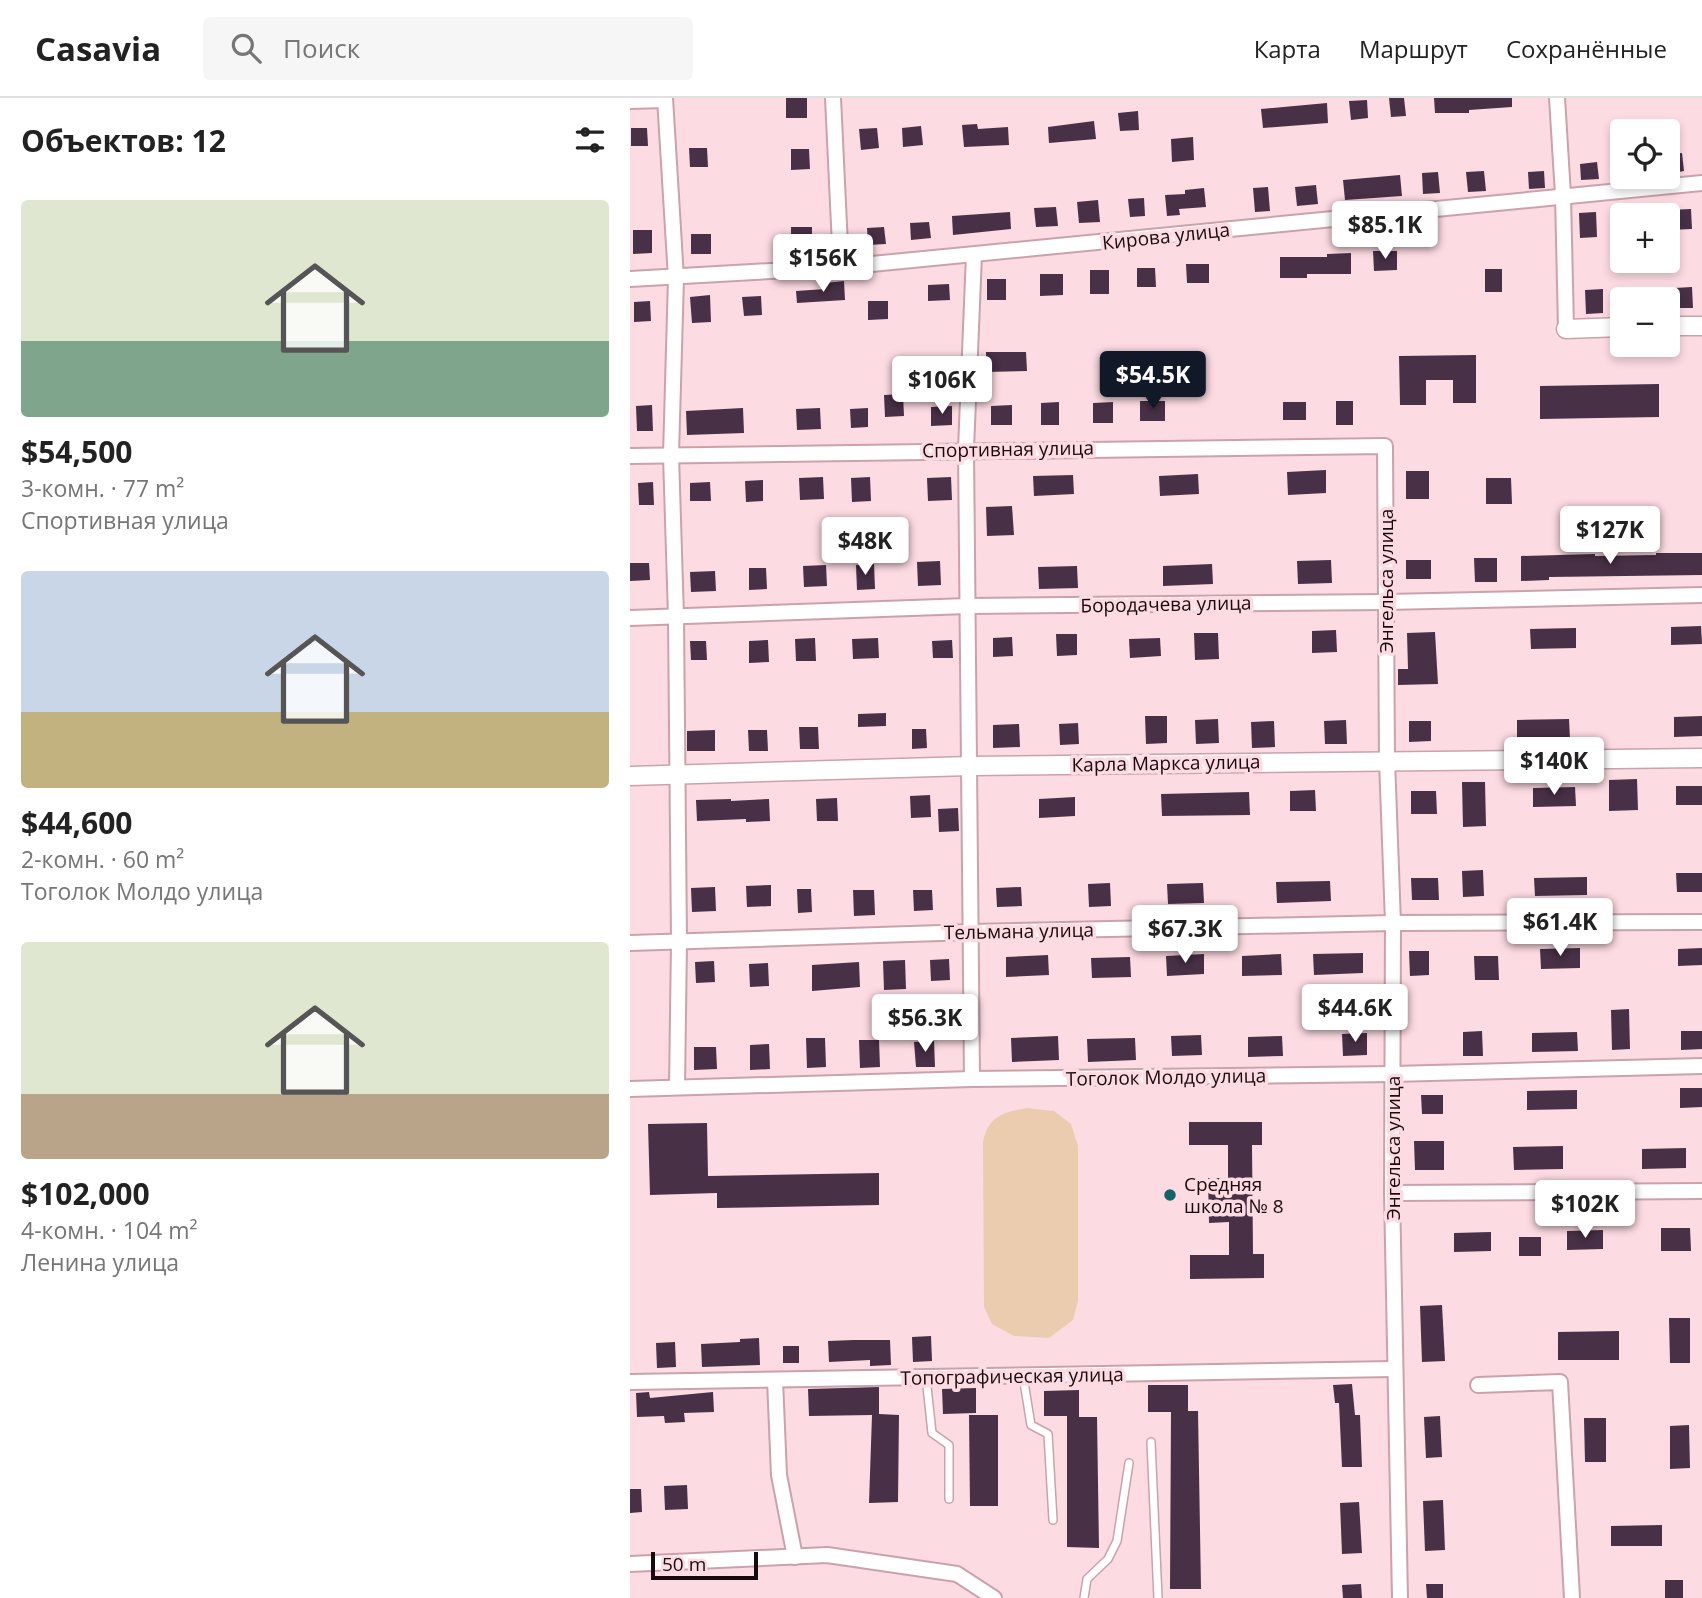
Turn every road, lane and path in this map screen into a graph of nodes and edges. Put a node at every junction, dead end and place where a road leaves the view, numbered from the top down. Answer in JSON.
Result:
{"nodes":[{"id":1,"x":833,"y":98,"type":"edge"},
{"id":2,"x":1558,"y":98,"type":"edge"},
{"id":3,"x":665,"y":99,"type":"edge"},
{"id":4,"x":630,"y":101,"type":"edge"},
{"id":5,"x":1702,"y":183,"type":"edge"},
{"id":6,"x":1563,"y":195,"type":"junction"},
{"id":7,"x":974,"y":254,"type":"junction"},
{"id":8,"x":841,"y":267,"type":"junction"},
{"id":9,"x":676,"y":278,"type":"junction"},
{"id":10,"x":630,"y":279,"type":"edge"},
{"id":11,"x":1702,"y":326,"type":"edge"},
{"id":12,"x":1610,"y":327,"type":"edge"},
{"id":13,"x":1680,"y":327,"type":"edge"},
{"id":14,"x":1566,"y":329,"type":"joint"},
{"id":15,"x":1385,"y":446,"type":"joint"},
{"id":16,"x":966,"y":450,"type":"junction"},
{"id":17,"x":671,"y":455,"type":"junction"},
{"id":18,"x":630,"y":456,"type":"edge"},
{"id":19,"x":1702,"y":595,"type":"edge"},
{"id":20,"x":1386,"y":602,"type":"junction"},
{"id":21,"x":968,"y":606,"type":"junction"},
{"id":22,"x":676,"y":617,"type":"junction"},
{"id":23,"x":630,"y":618,"type":"edge"},
{"id":24,"x":1702,"y":758,"type":"edge"},
{"id":25,"x":1387,"y":761,"type":"junction"},
{"id":26,"x":970,"y":766,"type":"junction"},
{"id":27,"x":676,"y":775,"type":"junction"},
{"id":28,"x":630,"y":776,"type":"edge"},
{"id":29,"x":1702,"y":922,"type":"edge"},
{"id":30,"x":1393,"y":923,"type":"junction"},
{"id":31,"x":972,"y":932,"type":"junction"},
{"id":32,"x":679,"y":942,"type":"junction"},
{"id":33,"x":630,"y":943,"type":"edge"},
{"id":34,"x":1702,"y":1066,"type":"edge"},
{"id":35,"x":1393,"y":1074,"type":"junction"},
{"id":36,"x":972,"y":1079,"type":"junction"},
{"id":37,"x":677,"y":1087,"type":"junction"},
{"id":38,"x":630,"y":1089,"type":"edge"},
{"id":39,"x":1702,"y":1191,"type":"edge"},
{"id":40,"x":1392,"y":1193,"type":"junction"},
{"id":41,"x":1394,"y":1369,"type":"junction"},
{"id":42,"x":1023,"y":1375,"type":"junction"},
{"id":43,"x":630,"y":1377,"type":"edge"},
{"id":44,"x":926,"y":1377,"type":"junction"},
{"id":45,"x":775,"y":1380,"type":"junction"},
{"id":46,"x":630,"y":1382,"type":"edge"},
{"id":47,"x":1478,"y":1385,"type":"dead end"},
{"id":48,"x":1151,"y":1441,"type":"dead end"},
{"id":49,"x":1129,"y":1463,"type":"dead end"},
{"id":50,"x":948,"y":1499,"type":"dead end"},
{"id":51,"x":1053,"y":1520,"type":"dead end"},
{"id":52,"x":795,"y":1557,"type":"junction"},
{"id":53,"x":630,"y":1564,"type":"edge"},
{"id":54,"x":995,"y":1598,"type":"edge"},
{"id":55,"x":1084,"y":1598,"type":"edge"},
{"id":56,"x":1158,"y":1598,"type":"edge"},
{"id":57,"x":1400,"y":1598,"type":"edge"},
{"id":58,"x":1572,"y":1598,"type":"edge"}],
"edges":[{"from":1,"to":8,"type":"street"},
{"from":2,"to":6,"type":"street"},
{"from":3,"to":4,"type":"street"},
{"from":3,"to":9,"type":"street"},
{"from":5,"to":6,"type":"street","name":"Кирова улица"},
{"from":6,"to":7,"type":"street","name":"Кирова улица"},
{"from":6,"to":14,"type":"street"},
{"from":7,"to":8,"type":"street","name":"Кирова улица"},
{"from":7,"to":16,"type":"street"},
{"from":8,"to":9,"type":"street","name":"Кирова улица"},
{"from":9,"to":10,"type":"street","name":"Кирова улица"},
{"from":9,"to":17,"type":"street"},
{"from":11,"to":13,"type":"street"},
{"from":12,"to":14,"type":"street"},
{"from":15,"to":16,"type":"street","name":"Спортивная улица"},
{"from":15,"to":20,"type":"street","name":"Энгельса улица"},
{"from":16,"to":17,"type":"street","name":"Спортивная улица"},
{"from":16,"to":21,"type":"street"},
{"from":17,"to":18,"type":"street","name":"Спортивная улица"},
{"from":17,"to":22,"type":"street"},
{"from":19,"to":20,"type":"street","name":"Бородачева улица"},
{"from":20,"to":21,"type":"street","name":"Бородачева улица"},
{"from":20,"to":25,"type":"street","name":"Энгельса улица"},
{"from":21,"to":22,"type":"street","name":"Бородачева улица"},
{"from":21,"to":26,"type":"street"},
{"from":22,"to":23,"type":"street","name":"Бородачева улица"},
{"from":22,"to":27,"type":"street"},
{"from":24,"to":25,"type":"street","name":"Карла Маркса улица"},
{"from":25,"to":26,"type":"street","name":"Карла Маркса улица"},
{"from":25,"to":30,"type":"street","name":"Энгельса улица"},
{"from":26,"to":27,"type":"street","name":"Карла Маркса улица"},
{"from":26,"to":31,"type":"street"},
{"from":27,"to":28,"type":"street","name":"Карла Маркса улица"},
{"from":27,"to":32,"type":"street"},
{"from":29,"to":30,"type":"street","name":"Тельмана улица"},
{"from":30,"to":31,"type":"street","name":"Тельмана улица"},
{"from":30,"to":35,"type":"street","name":"Энгельса улица"},
{"from":31,"to":32,"type":"street","name":"Тельмана улица"},
{"from":31,"to":36,"type":"street"},
{"from":32,"to":33,"type":"street","name":"Тельмана улица"},
{"from":32,"to":37,"type":"street"},
{"from":34,"to":35,"type":"street","name":"Тоголок Молдо улица"},
{"from":35,"to":36,"type":"street","name":"Тоголок Молдо улица"},
{"from":35,"to":40,"type":"street","name":"Энгельса улица"},
{"from":36,"to":37,"type":"street","name":"Тоголок Молдо улица"},
{"from":37,"to":38,"type":"street","name":"Тоголок Молдо улица"},
{"from":39,"to":40,"type":"street"},
{"from":40,"to":41,"type":"street","name":"Энгельса улица"},
{"from":41,"to":42,"type":"street","name":"Топографическая улица"},
{"from":41,"to":57,"type":"street","name":"Энгельса улица"},
{"from":42,"to":44,"type":"street","name":"Топографическая улица"},
{"from":42,"to":51,"type":"lane"},
{"from":43,"to":46,"type":"street"},
{"from":44,"to":45,"type":"street","name":"Топографическая улица"},
{"from":44,"to":50,"type":"lane"},
{"from":45,"to":46,"type":"street","name":"Топографическая улица"},
{"from":45,"to":52,"type":"street"},
{"from":47,"to":58,"type":"street"},
{"from":48,"to":56,"type":"lane"},
{"from":49,"to":55,"type":"lane"},
{"from":52,"to":53,"type":"street"},
{"from":52,"to":54,"type":"street"}]}
